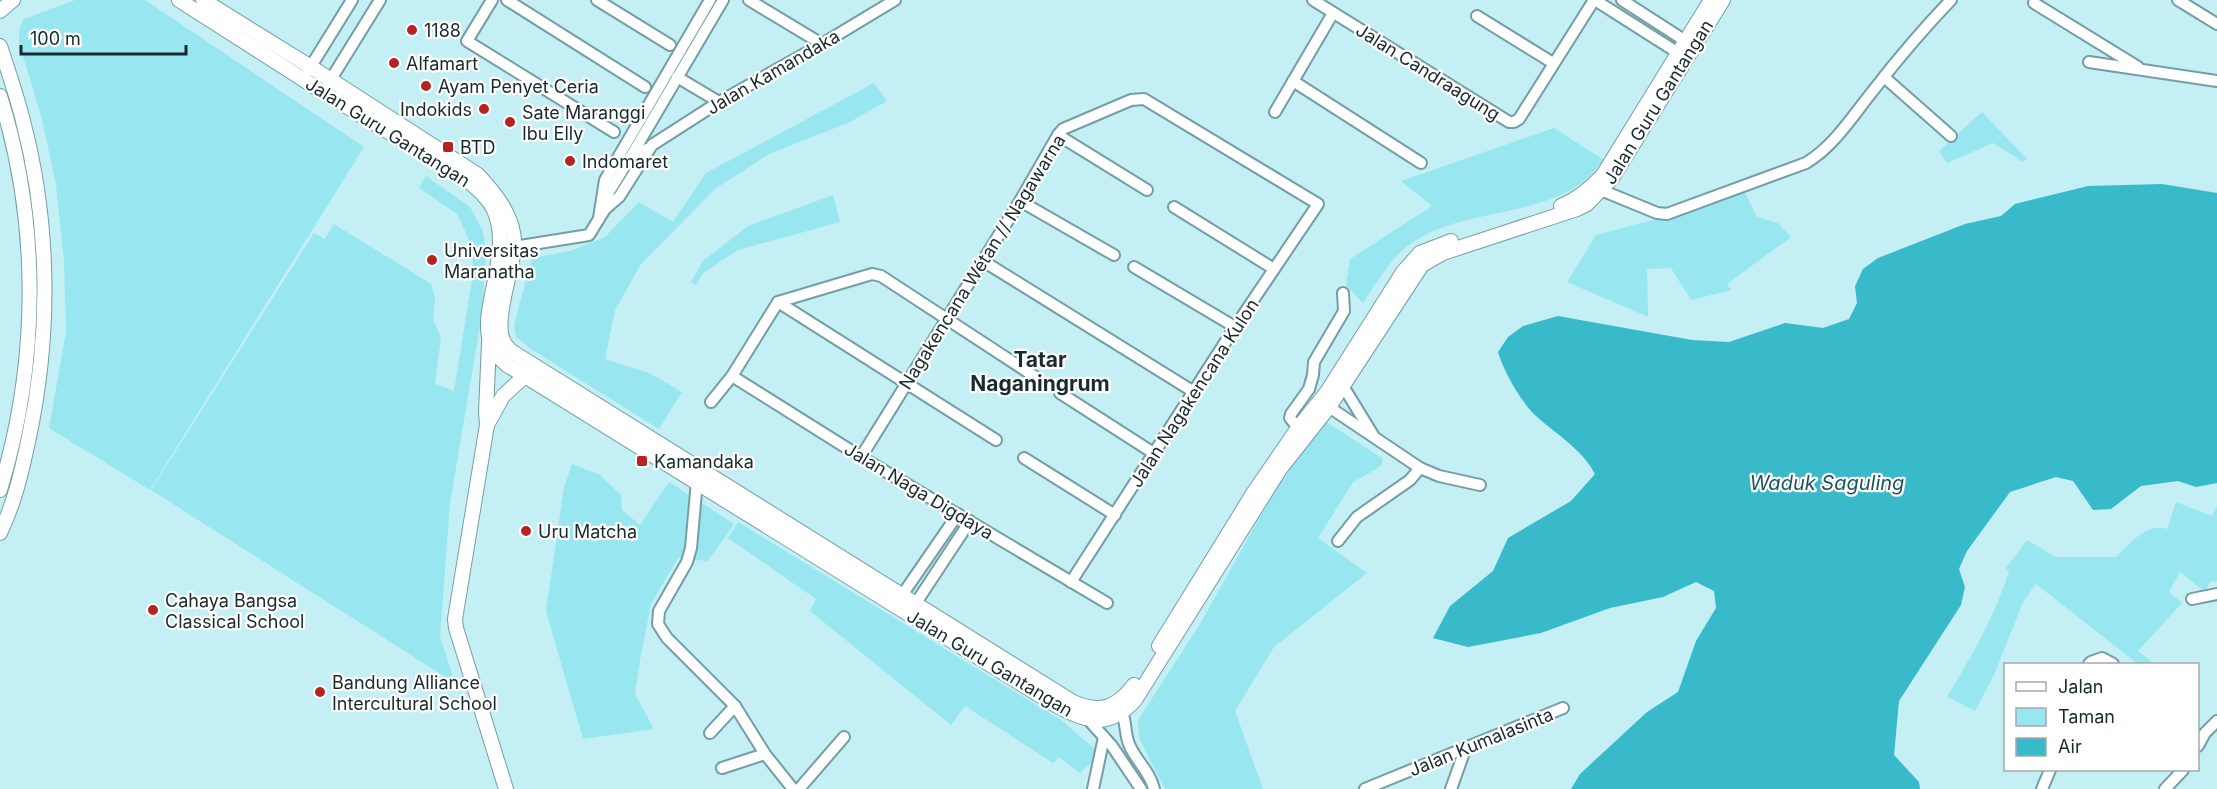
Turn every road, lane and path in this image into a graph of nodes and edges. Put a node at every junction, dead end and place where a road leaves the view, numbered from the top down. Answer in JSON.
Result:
{"nodes":[{"id":1,"x":13,"y":0,"type":"edge"},
{"id":2,"x":179,"y":0,"type":"edge"},
{"id":3,"x":352,"y":0,"type":"edge"},
{"id":4,"x":380,"y":0,"type":"edge"},
{"id":5,"x":492,"y":0,"type":"edge"},
{"id":6,"x":507,"y":0,"type":"edge"},
{"id":7,"x":597,"y":0,"type":"edge"},
{"id":8,"x":710,"y":0,"type":"edge"},
{"id":9,"x":723,"y":0,"type":"edge"},
{"id":10,"x":749,"y":0,"type":"edge"},
{"id":11,"x":895,"y":0,"type":"edge"},
{"id":12,"x":1313,"y":0,"type":"edge"},
{"id":13,"x":1594,"y":0,"type":"edge"},
{"id":14,"x":1622,"y":0,"type":"edge"},
{"id":15,"x":1711,"y":0,"type":"edge"},
{"id":16,"x":1723,"y":0,"type":"edge"},
{"id":17,"x":1951,"y":0,"type":"edge"},
{"id":18,"x":2178,"y":0,"type":"edge"},
{"id":19,"x":202,"y":3,"type":"edge"},
{"id":20,"x":2034,"y":3,"type":"dead end"},
{"id":21,"x":0,"y":11,"type":"edge"},
{"id":22,"x":1333,"y":13,"type":"junction"},
{"id":23,"x":1477,"y":16,"type":"dead end"},
{"id":24,"x":2217,"y":24,"type":"edge"},
{"id":25,"x":822,"y":44,"type":"junction"},
{"id":26,"x":670,"y":45,"type":"dead end"},
{"id":27,"x":0,"y":46,"type":"edge"},
{"id":28,"x":1687,"y":50,"type":"junction"},
{"id":29,"x":2089,"y":62,"type":"dead end"},
{"id":30,"x":1554,"y":63,"type":"junction"},
{"id":31,"x":311,"y":67,"type":"junction"},
{"id":32,"x":2143,"y":70,"type":"junction"},
{"id":33,"x":677,"y":77,"type":"junction"},
{"id":34,"x":1884,"y":77,"type":"junction"},
{"id":35,"x":303,"y":79,"type":"junction"},
{"id":36,"x":1293,"y":81,"type":"junction"},
{"id":37,"x":2217,"y":81,"type":"edge"},
{"id":38,"x":327,"y":86,"type":"junction"},
{"id":39,"x":645,"y":87,"type":"dead end"},
{"id":40,"x":0,"y":96,"type":"edge"},
{"id":41,"x":719,"y":102,"type":"junction"},
{"id":42,"x":1275,"y":112,"type":"dead end"},
{"id":43,"x":614,"y":132,"type":"dead end"},
{"id":44,"x":1058,"y":135,"type":"junction"},
{"id":45,"x":1951,"y":136,"type":"dead end"},
{"id":46,"x":652,"y":145,"type":"junction"},
{"id":47,"x":628,"y":161,"type":"junction"},
{"id":48,"x":1421,"y":163,"type":"dead end"},
{"id":49,"x":1597,"y":189,"type":"junction"},
{"id":50,"x":1147,"y":190,"type":"dead end"},
{"id":51,"x":1020,"y":201,"type":"junction"},
{"id":52,"x":1318,"y":204,"type":"joint"},
{"id":53,"x":1174,"y":207,"type":"dead end"},
{"id":54,"x":602,"y":213,"type":"junction"},
{"id":55,"x":507,"y":248,"type":"junction"},
{"id":56,"x":1114,"y":255,"type":"dead end"},
{"id":57,"x":983,"y":261,"type":"junction"},
{"id":58,"x":1134,"y":267,"type":"dead end"},
{"id":59,"x":1274,"y":269,"type":"junction"},
{"id":60,"x":1343,"y":293,"type":"dead end"},
{"id":61,"x":778,"y":302,"type":"junction"},
{"id":62,"x":946,"y":320,"type":"junction"},
{"id":63,"x":1235,"y":327,"type":"junction"},
{"id":64,"x":489,"y":339,"type":"junction"},
{"id":65,"x":529,"y":371,"type":"junction"},
{"id":66,"x":732,"y":376,"type":"junction"},
{"id":67,"x":1037,"y":378,"type":"dead end"},
{"id":68,"x":907,"y":384,"type":"junction"},
{"id":69,"x":1342,"y":386,"type":"junction"},
{"id":70,"x":1060,"y":393,"type":"dead end"},
{"id":71,"x":1194,"y":393,"type":"junction"},
{"id":72,"x":711,"y":402,"type":"dead end"},
{"id":73,"x":1329,"y":407,"type":"junction"},
{"id":74,"x":487,"y":425,"type":"junction"},
{"id":75,"x":1298,"y":428,"type":"junction"},
{"id":76,"x":1373,"y":435,"type":"junction"},
{"id":77,"x":996,"y":440,"type":"dead end"},
{"id":78,"x":1155,"y":454,"type":"junction"},
{"id":79,"x":861,"y":457,"type":"junction"},
{"id":80,"x":1024,"y":458,"type":"dead end"},
{"id":81,"x":1420,"y":468,"type":"junction"},
{"id":82,"x":697,"y":481,"type":"junction"},
{"id":83,"x":1480,"y":485,"type":"dead end"},
{"id":84,"x":0,"y":490,"type":"edge"},
{"id":85,"x":958,"y":514,"type":"junction"},
{"id":86,"x":1115,"y":515,"type":"junction"},
{"id":87,"x":970,"y":521,"type":"junction"},
{"id":88,"x":0,"y":533,"type":"edge"},
{"id":89,"x":1338,"y":541,"type":"dead end"},
{"id":90,"x":1071,"y":582,"type":"junction"},
{"id":91,"x":2217,"y":594,"type":"edge"},
{"id":92,"x":2192,"y":599,"type":"dead end"},
{"id":93,"x":898,"y":601,"type":"junction"},
{"id":94,"x":1107,"y":603,"type":"dead end"},
{"id":95,"x":912,"y":609,"type":"junction"},
{"id":96,"x":2090,"y":663,"type":"edge"},
{"id":97,"x":2112,"y":663,"type":"edge"},
{"id":98,"x":735,"y":706,"type":"junction"},
{"id":99,"x":1119,"y":708,"type":"junction"},
{"id":100,"x":1563,"y":708,"type":"dead end"},
{"id":101,"x":1083,"y":712,"type":"junction"},
{"id":102,"x":2217,"y":721,"type":"edge"},
{"id":103,"x":710,"y":733,"type":"dead end"},
{"id":104,"x":844,"y":737,"type":"dead end"},
{"id":105,"x":1104,"y":737,"type":"junction"},
{"id":106,"x":2199,"y":744,"type":"edge"},
{"id":107,"x":1466,"y":747,"type":"junction"},
{"id":108,"x":765,"y":754,"type":"junction"},
{"id":109,"x":722,"y":768,"type":"dead end"},
{"id":110,"x":2050,"y":771,"type":"edge"},
{"id":111,"x":2182,"y":771,"type":"edge"},
{"id":112,"x":506,"y":789,"type":"edge"},
{"id":113,"x":793,"y":789,"type":"edge"},
{"id":114,"x":799,"y":789,"type":"edge"},
{"id":115,"x":1093,"y":789,"type":"edge"},
{"id":116,"x":1141,"y":789,"type":"edge"},
{"id":117,"x":1154,"y":789,"type":"edge"},
{"id":118,"x":1365,"y":789,"type":"edge"},
{"id":119,"x":1451,"y":789,"type":"edge"},
{"id":120,"x":2042,"y":789,"type":"edge"},
{"id":121,"x":2165,"y":789,"type":"edge"}],
"edges":[{"from":1,"to":21,"type":"street"},
{"from":2,"to":19,"type":"street","name":"Jalan Guru Gantangan"},
{"from":3,"to":31,"type":"street"},
{"from":4,"to":38,"type":"street"},
{"from":5,"to":43,"type":"street"},
{"from":6,"to":39,"type":"street"},
{"from":7,"to":26,"type":"street"},
{"from":8,"to":54,"type":"street"},
{"from":9,"to":33,"type":"street"},
{"from":10,"to":25,"type":"street"},
{"from":11,"to":25,"type":"street","name":"Jalan Kamandaka"},
{"from":12,"to":22,"type":"street","name":"Jalan Candraagung"},
{"from":13,"to":28,"type":"street"},
{"from":13,"to":30,"type":"street"},
{"from":14,"to":28,"type":"street"},
{"from":15,"to":28,"type":"street","name":"Jalan Guru Gantangan"},
{"from":16,"to":28,"type":"street","name":"Jalan Guru Gantangan"},
{"from":17,"to":34,"type":"street"},
{"from":18,"to":24,"type":"street"},
{"from":19,"to":31,"type":"street","name":"Jalan Guru Gantangan"},
{"from":19,"to":35,"type":"street","name":"Jalan Guru Gantangan"},
{"from":20,"to":32,"type":"street"},
{"from":22,"to":30,"type":"street","name":"Jalan Candraagung"},
{"from":22,"to":36,"type":"street"},
{"from":23,"to":30,"type":"street"},
{"from":25,"to":41,"type":"street","name":"Jalan Kamandaka"},
{"from":27,"to":88,"type":"street"},
{"from":28,"to":49,"type":"street","name":"Jalan Guru Gantangan"},
{"from":29,"to":32,"type":"street"},
{"from":31,"to":35,"type":"street"},
{"from":31,"to":38,"type":"street","name":"Jalan Guru Gantangan"},
{"from":32,"to":37,"type":"street"},
{"from":33,"to":41,"type":"street"},
{"from":33,"to":47,"type":"street"},
{"from":34,"to":45,"type":"street"},
{"from":34,"to":49,"type":"street"},
{"from":35,"to":38,"type":"street","name":"Jalan Guru Gantangan"},
{"from":36,"to":42,"type":"street"},
{"from":36,"to":48,"type":"street"},
{"from":38,"to":55,"type":"street","name":"Jalan Guru Gantangan"},
{"from":40,"to":84,"type":"street"},
{"from":41,"to":46,"type":"street","name":"Jalan Kamandaka"},
{"from":44,"to":50,"type":"street"},
{"from":44,"to":51,"type":"street","name":"Nagakencana Wétan // Nagawarna"},
{"from":44,"to":52,"type":"street","name":"Nagakencana Wétan // Nagawarna"},
{"from":46,"to":47,"type":"street","name":"Jalan Kamandaka"},
{"from":46,"to":54,"type":"street","name":"Jalan Kamandaka"},
{"from":47,"to":54,"type":"street","name":"Jalan Kamandaka"},
{"from":49,"to":69,"type":"street","name":"Jalan Guru Gantangan"},
{"from":49,"to":75,"type":"street","name":"Jalan Guru Gantangan"},
{"from":51,"to":56,"type":"street"},
{"from":51,"to":57,"type":"street","name":"Nagakencana Wétan // Nagawarna"},
{"from":52,"to":59,"type":"street","name":"Jalan Nagakencana Kulon"},
{"from":53,"to":59,"type":"street"},
{"from":54,"to":55,"type":"street","name":"Jalan Kamandaka"},
{"from":55,"to":64,"type":"street","name":"Jalan Guru Gantangan"},
{"from":55,"to":65,"type":"street","name":"Jalan Guru Gantangan"},
{"from":57,"to":62,"type":"street","name":"Nagakencana Wétan // Nagawarna"},
{"from":57,"to":71,"type":"street"},
{"from":58,"to":63,"type":"street"},
{"from":59,"to":63,"type":"street","name":"Jalan Nagakencana Kulon"},
{"from":60,"to":75,"type":"street"},
{"from":61,"to":62,"type":"street"},
{"from":61,"to":66,"type":"street"},
{"from":61,"to":68,"type":"street"},
{"from":62,"to":67,"type":"street"},
{"from":62,"to":68,"type":"street","name":"Nagakencana Wétan // Nagawarna"},
{"from":63,"to":71,"type":"street","name":"Jalan Nagakencana Kulon"},
{"from":64,"to":65,"type":"street","name":"Jalan Guru Gantangan"},
{"from":64,"to":74,"type":"street"},
{"from":65,"to":74,"type":"street"},
{"from":65,"to":82,"type":"street","name":"Jalan Guru Gantangan"},
{"from":65,"to":93,"type":"street","name":"Jalan Guru Gantangan"},
{"from":66,"to":72,"type":"street"},
{"from":66,"to":79,"type":"street","name":"Jalan Naga Digdaya"},
{"from":68,"to":77,"type":"street"},
{"from":68,"to":79,"type":"street","name":"Nagakencana Wétan // Nagawarna"},
{"from":69,"to":73,"type":"street","name":"Jalan Guru Gantangan"},
{"from":69,"to":76,"type":"street"},
{"from":70,"to":78,"type":"street"},
{"from":71,"to":78,"type":"street","name":"Jalan Nagakencana Kulon"},
{"from":73,"to":76,"type":"street"},
{"from":73,"to":99,"type":"street","name":"Jalan Guru Gantangan"},
{"from":74,"to":112,"type":"street"},
{"from":75,"to":99,"type":"street","name":"Jalan Guru Gantangan"},
{"from":76,"to":81,"type":"street"},
{"from":78,"to":86,"type":"street","name":"Jalan Nagakencana Kulon"},
{"from":79,"to":85,"type":"street","name":"Jalan Naga Digdaya"},
{"from":80,"to":86,"type":"street"},
{"from":81,"to":83,"type":"street"},
{"from":81,"to":89,"type":"street"},
{"from":82,"to":93,"type":"street","name":"Jalan Guru Gantangan"},
{"from":82,"to":98,"type":"street"},
{"from":85,"to":87,"type":"street","name":"Jalan Naga Digdaya"},
{"from":85,"to":93,"type":"street"},
{"from":86,"to":90,"type":"street","name":"Jalan Nagakencana Kulon"},
{"from":87,"to":90,"type":"street","name":"Jalan Naga Digdaya"},
{"from":87,"to":95,"type":"street"},
{"from":90,"to":94,"type":"street","name":"Jalan Naga Digdaya"},
{"from":91,"to":92,"type":"street"},
{"from":93,"to":95,"type":"street","name":"Jalan Guru Gantangan"},
{"from":95,"to":101,"type":"street","name":"Jalan Guru Gantangan"},
{"from":96,"to":97,"type":"street"},
{"from":98,"to":103,"type":"street"},
{"from":98,"to":108,"type":"street"},
{"from":99,"to":101,"type":"street","name":"Jalan Guru Gantangan"},
{"from":99,"to":117,"type":"street"},
{"from":100,"to":107,"type":"street","name":"Jalan Kumalasinta"},
{"from":101,"to":105,"type":"street"},
{"from":102,"to":106,"type":"street"},
{"from":104,"to":114,"type":"street"},
{"from":105,"to":115,"type":"street"},
{"from":105,"to":116,"type":"street"},
{"from":107,"to":118,"type":"street","name":"Jalan Kumalasinta"},
{"from":107,"to":119,"type":"street"},
{"from":108,"to":109,"type":"street"},
{"from":108,"to":113,"type":"street"},
{"from":110,"to":120,"type":"street"},
{"from":111,"to":121,"type":"street"}]}
